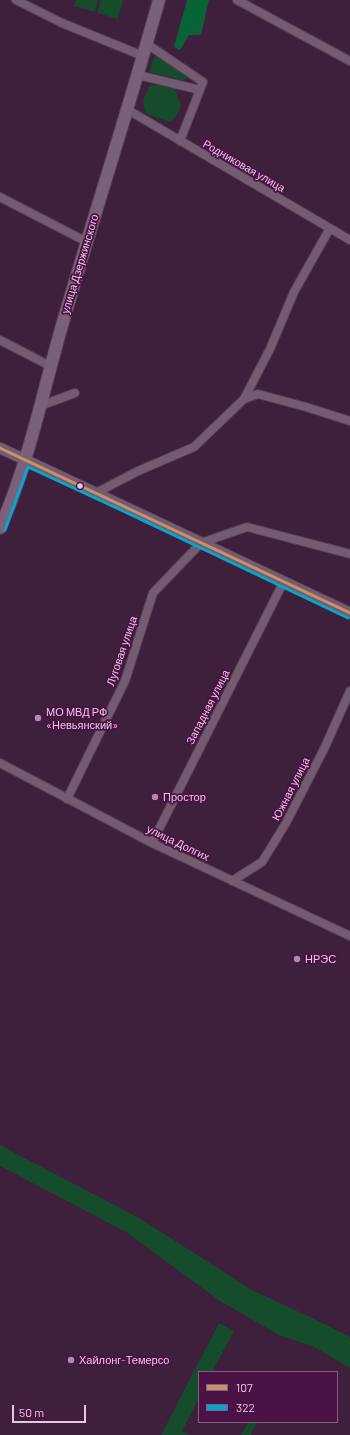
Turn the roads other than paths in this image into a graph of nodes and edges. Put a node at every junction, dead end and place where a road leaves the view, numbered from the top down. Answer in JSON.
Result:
{"nodes":[{"id":1,"x":16,"y":0,"type":"edge"},
{"id":2,"x":159,"y":0,"type":"edge"},
{"id":3,"x":237,"y":0,"type":"edge"},
{"id":4,"x":145,"y":50,"type":"junction"},
{"id":5,"x":350,"y":60,"type":"edge"},
{"id":6,"x":138,"y":75,"type":"junction"},
{"id":7,"x":200,"y":90,"type":"junction"},
{"id":8,"x":128,"y":110,"type":"junction"},
{"id":9,"x":180,"y":141,"type":"junction"},
{"id":10,"x":0,"y":197,"type":"edge"},
{"id":11,"x":330,"y":228,"type":"junction"},
{"id":12,"x":350,"y":240,"type":"edge"},
{"id":13,"x":87,"y":242,"type":"junction"},
{"id":14,"x":0,"y":340,"type":"edge"},
{"id":15,"x":50,"y":366,"type":"junction"},
{"id":16,"x":75,"y":393,"type":"dead end"},
{"id":17,"x":244,"y":399,"type":"junction"},
{"id":18,"x":40,"y":406,"type":"junction"},
{"id":19,"x":350,"y":421,"type":"edge"},
{"id":20,"x":0,"y":448,"type":"edge"},
{"id":21,"x":25,"y":460,"type":"junction"},
{"id":22,"x":96,"y":493,"type":"junction"},
{"id":23,"x":0,"y":528,"type":"edge"},
{"id":24,"x":201,"y":543,"type":"junction"},
{"id":25,"x":350,"y":554,"type":"edge"},
{"id":26,"x":284,"y":581,"type":"junction"},
{"id":27,"x":350,"y":613,"type":"edge"},
{"id":28,"x":350,"y":691,"type":"edge"},
{"id":29,"x":0,"y":764,"type":"edge"},
{"id":30,"x":67,"y":799,"type":"junction"},
{"id":31,"x":152,"y":843,"type":"junction"},
{"id":32,"x":232,"y":881,"type":"junction"},
{"id":33,"x":350,"y":936,"type":"edge"}],
"edges":[{"from":1,"to":4,"type":"street"},
{"from":2,"to":4,"type":"main road","name":"улица Дзержинского"},
{"from":3,"to":5,"type":"street"},
{"from":4,"to":6,"type":"main road","name":"улица Дзержинского"},
{"from":4,"to":7,"type":"street"},
{"from":6,"to":7,"type":"street"},
{"from":6,"to":8,"type":"main road","name":"улица Дзержинского"},
{"from":7,"to":9,"type":"street"},
{"from":8,"to":9,"type":"street","name":"Родниковая улица"},
{"from":8,"to":13,"type":"main road","name":"улица Дзержинского"},
{"from":9,"to":11,"type":"street","name":"Родниковая улица"},
{"from":10,"to":13,"type":"street"},
{"from":11,"to":12,"type":"street","name":"Родниковая улица"},
{"from":11,"to":17,"type":"street"},
{"from":13,"to":15,"type":"main road","name":"улица Дзержинского"},
{"from":14,"to":15,"type":"street"},
{"from":15,"to":18,"type":"main road","name":"улица Дзержинского"},
{"from":16,"to":18,"type":"street"},
{"from":17,"to":19,"type":"street"},
{"from":17,"to":22,"type":"street"},
{"from":18,"to":21,"type":"main road","name":"улица Дзержинского"},
{"from":20,"to":21,"type":"main road"},
{"from":21,"to":22,"type":"main road"},
{"from":21,"to":23,"type":"main road","name":"улица Дзержинского"},
{"from":22,"to":24,"type":"main road"},
{"from":24,"to":25,"type":"street"},
{"from":24,"to":26,"type":"main road"},
{"from":24,"to":30,"type":"street","name":"Луговая улица"},
{"from":26,"to":27,"type":"main road"},
{"from":26,"to":31,"type":"street","name":"Западная улица"},
{"from":28,"to":32,"type":"street","name":"Южная улица"},
{"from":29,"to":30,"type":"street","name":"улица Долгих"},
{"from":30,"to":31,"type":"street","name":"улица Долгих"},
{"from":31,"to":32,"type":"street","name":"улица Долгих"},
{"from":32,"to":33,"type":"street","name":"улица Долгих"}]}
